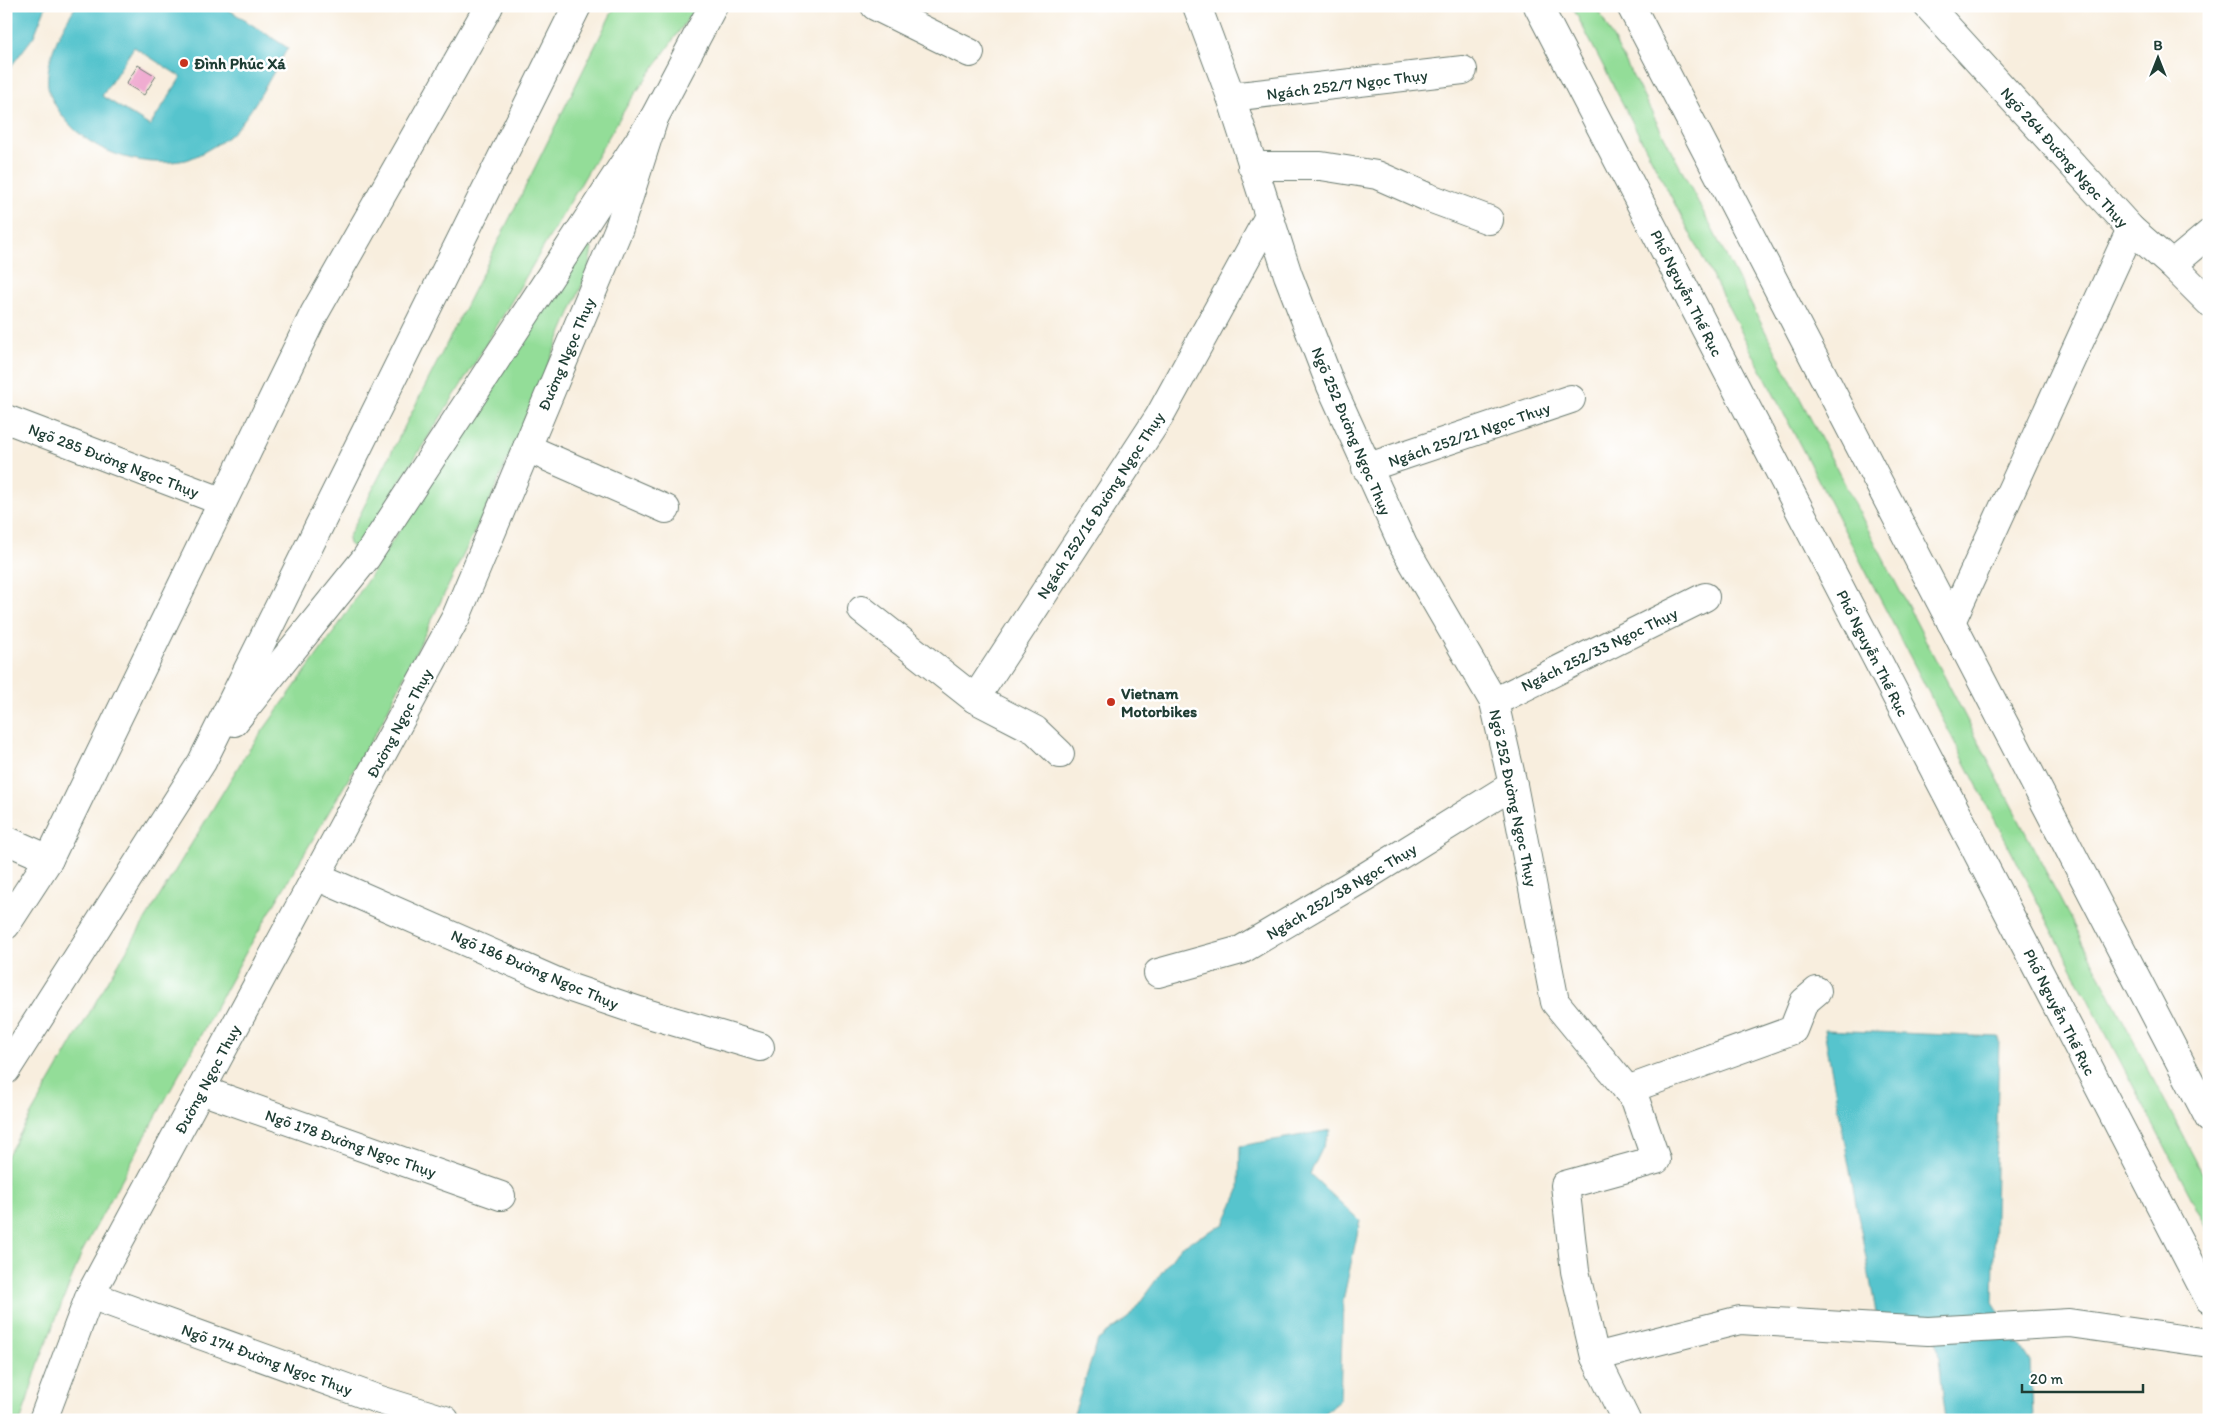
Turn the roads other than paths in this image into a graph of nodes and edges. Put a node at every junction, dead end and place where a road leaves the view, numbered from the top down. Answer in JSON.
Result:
{"nodes":[{"id":1,"x":489,"y":6,"type":"edge"},
{"id":2,"x":577,"y":6,"type":"edge"},
{"id":3,"x":713,"y":6,"type":"edge"},
{"id":4,"x":875,"y":6,"type":"edge"},
{"id":5,"x":1198,"y":6,"type":"edge"},
{"id":6,"x":1538,"y":6,"type":"edge"},
{"id":7,"x":1632,"y":6,"type":"edge"},
{"id":8,"x":1928,"y":6,"type":"edge"},
{"id":9,"x":970,"y":53,"type":"dead end"},
{"id":10,"x":1463,"y":70,"type":"dead end"},
{"id":11,"x":1231,"y":97,"type":"junction"},
{"id":12,"x":654,"y":118,"type":"junction"},
{"id":13,"x":1252,"y":166,"type":"junction"},
{"id":14,"x":1268,"y":218,"type":"junction"},
{"id":15,"x":1489,"y":220,"type":"dead end"},
{"id":16,"x":2131,"y":229,"type":"junction"},
{"id":17,"x":2209,"y":234,"type":"edge"},
{"id":18,"x":2172,"y":265,"type":"junction"},
{"id":19,"x":2209,"y":302,"type":"edge"},
{"id":20,"x":1571,"y":399,"type":"dead end"},
{"id":21,"x":6,"y":419,"type":"edge"},
{"id":22,"x":527,"y":448,"type":"junction"},
{"id":23,"x":1366,"y":468,"type":"junction"},
{"id":24,"x":221,"y":501,"type":"junction"},
{"id":25,"x":666,"y":509,"type":"dead end"},
{"id":26,"x":1705,"y":597,"type":"dead end"},
{"id":27,"x":862,"y":610,"type":"dead end"},
{"id":28,"x":1951,"y":622,"type":"junction"},
{"id":29,"x":975,"y":699,"type":"junction"},
{"id":30,"x":1494,"y":702,"type":"junction"},
{"id":31,"x":1060,"y":754,"type":"dead end"},
{"id":32,"x":202,"y":762,"type":"junction"},
{"id":33,"x":1513,"y":785,"type":"junction"},
{"id":34,"x":6,"y":840,"type":"edge"},
{"id":35,"x":49,"y":859,"type":"junction"},
{"id":36,"x":316,"y":876,"type":"junction"},
{"id":37,"x":6,"y":925,"type":"edge"},
{"id":38,"x":1158,"y":973,"type":"dead end"},
{"id":39,"x":1817,"y":991,"type":"dead end"},
{"id":40,"x":760,"y":1047,"type":"dead end"},
{"id":41,"x":6,"y":1070,"type":"edge"},
{"id":42,"x":201,"y":1090,"type":"junction"},
{"id":43,"x":1627,"y":1090,"type":"junction"},
{"id":44,"x":2209,"y":1118,"type":"edge"},
{"id":45,"x":501,"y":1196,"type":"dead end"},
{"id":46,"x":90,"y":1295,"type":"junction"},
{"id":47,"x":2209,"y":1299,"type":"edge"},
{"id":48,"x":2209,"y":1343,"type":"edge"},
{"id":49,"x":1595,"y":1357,"type":"junction"},
{"id":50,"x":378,"y":1410,"type":"edge"},
{"id":51,"x":43,"y":1420,"type":"edge"},
{"id":52,"x":445,"y":1420,"type":"edge"},
{"id":53,"x":1626,"y":1420,"type":"edge"}],
"edges":[{"from":1,"to":24,"type":"main road"},
{"from":2,"to":32,"type":"main road"},
{"from":3,"to":12,"type":"main road","name":"Đường Ngọc Thụy"},
{"from":4,"to":9,"type":"main road"},
{"from":5,"to":11,"type":"main road","name":"Ngõ 252 Đường Ngọc Thụy"},
{"from":6,"to":47,"type":"main road","name":"Phố Nguyễn Thế Rục"},
{"from":7,"to":28,"type":"main road"},
{"from":8,"to":16,"type":"main road","name":"Ngõ 264 Đường Ngọc Thụy"},
{"from":10,"to":11,"type":"main road","name":"Ngách 252/7 Ngọc Thụy"},
{"from":11,"to":13,"type":"main road","name":"Ngõ 252 Đường Ngọc Thụy"},
{"from":12,"to":22,"type":"main road","name":"Đường Ngọc Thụy"},
{"from":12,"to":32,"type":"main road"},
{"from":13,"to":14,"type":"main road","name":"Ngõ 252 Đường Ngọc Thụy"},
{"from":13,"to":15,"type":"main road"},
{"from":14,"to":23,"type":"main road","name":"Ngõ 252 Đường Ngọc Thụy"},
{"from":14,"to":29,"type":"main road","name":"Ngách 252/16 Đường Ngọc Thụy"},
{"from":16,"to":18,"type":"main road","name":"Ngõ 264 Đường Ngọc Thụy"},
{"from":16,"to":28,"type":"main road"},
{"from":17,"to":18,"type":"main road"},
{"from":18,"to":19,"type":"main road","name":"Ngõ 264 Đường Ngọc Thụy"},
{"from":20,"to":23,"type":"main road","name":"Ngách 252/21 Ngọc Thụy"},
{"from":21,"to":24,"type":"main road","name":"Ngõ 285 Đường Ngọc Thụy"},
{"from":22,"to":25,"type":"main road"},
{"from":22,"to":36,"type":"main road","name":"Đường Ngọc Thụy"},
{"from":23,"to":30,"type":"main road","name":"Ngõ 252 Đường Ngọc Thụy"},
{"from":24,"to":35,"type":"main road"},
{"from":26,"to":30,"type":"main road","name":"Ngách 252/33 Ngọc Thụy"},
{"from":27,"to":29,"type":"main road"},
{"from":28,"to":44,"type":"main road"},
{"from":29,"to":31,"type":"main road"},
{"from":30,"to":33,"type":"main road","name":"Ngõ 252 Đường Ngọc Thụy"},
{"from":32,"to":41,"type":"main road"},
{"from":33,"to":38,"type":"main road","name":"Ngách 252/38 Ngọc Thụy"},
{"from":33,"to":43,"type":"main road","name":"Ngõ 252 Đường Ngọc Thụy"},
{"from":34,"to":35,"type":"main road"},
{"from":35,"to":37,"type":"main road"},
{"from":36,"to":40,"type":"main road","name":"Ngõ 186 Đường Ngọc Thụy"},
{"from":36,"to":42,"type":"main road","name":"Đường Ngọc Thụy"},
{"from":39,"to":43,"type":"main road"},
{"from":42,"to":45,"type":"main road","name":"Ngõ 178 Đường Ngọc Thụy"},
{"from":42,"to":46,"type":"main road","name":"Đường Ngọc Thụy"},
{"from":43,"to":49,"type":"main road","name":"Ngõ 252 Đường Ngọc Thụy"},
{"from":46,"to":50,"type":"main road","name":"Ngõ 174 Đường Ngọc Thụy"},
{"from":46,"to":51,"type":"main road","name":"Đường Ngọc Thụy"},
{"from":48,"to":49,"type":"main road"},
{"from":49,"to":53,"type":"main road","name":"Ngõ 252 Đường Ngọc Thụy"},
{"from":50,"to":52,"type":"main road","name":"Ngõ 174 Đường Ngọc Thụy"}]}
